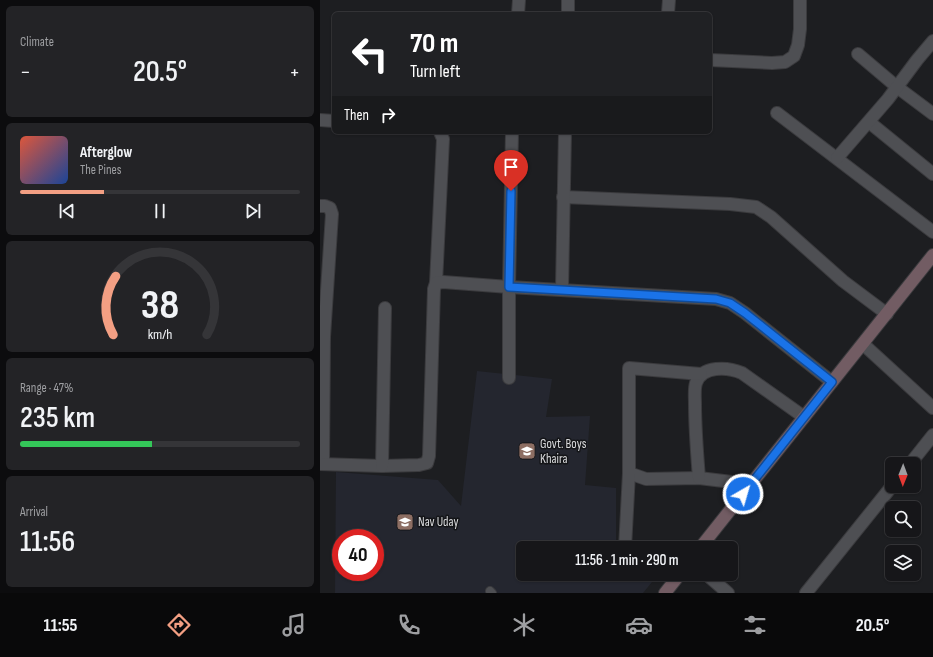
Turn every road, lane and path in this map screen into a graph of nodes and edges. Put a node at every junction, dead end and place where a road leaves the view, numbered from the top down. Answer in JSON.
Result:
{"nodes":[{"id":1,"x":519,"y":0,"type":"edge"},
{"id":2,"x":568,"y":0,"type":"edge"},
{"id":3,"x":669,"y":0,"type":"edge"},
{"id":4,"x":800,"y":0,"type":"edge"},
{"id":5,"x":518,"y":12,"type":"edge"},
{"id":6,"x":568,"y":12,"type":"edge"},
{"id":7,"x":668,"y":12,"type":"edge"},
{"id":8,"x":933,"y":40,"type":"edge"},
{"id":9,"x":858,"y":54,"type":"dead end"},
{"id":10,"x":712,"y":60,"type":"edge"},
{"id":11,"x":897,"y":87,"type":"junction"},
{"id":12,"x":777,"y":113,"type":"dead end"},
{"id":13,"x":933,"y":114,"type":"edge"},
{"id":14,"x":320,"y":120,"type":"edge"},
{"id":15,"x":332,"y":121,"type":"edge"},
{"id":16,"x":869,"y":122,"type":"junction"},
{"id":17,"x":441,"y":134,"type":"edge"},
{"id":18,"x":512,"y":134,"type":"edge"},
{"id":19,"x":565,"y":134,"type":"edge"},
{"id":20,"x":837,"y":158,"type":"junction"},
{"id":21,"x":933,"y":174,"type":"edge"},
{"id":22,"x":563,"y":197,"type":"junction"},
{"id":23,"x":320,"y":206,"type":"edge"},
{"id":24,"x":933,"y":232,"type":"edge"},
{"id":25,"x":933,"y":256,"type":"edge"},
{"id":26,"x":436,"y":283,"type":"junction"},
{"id":27,"x":509,"y":287,"type":"junction"},
{"id":28,"x":562,"y":289,"type":"junction"},
{"id":29,"x":386,"y":308,"type":"dead end"},
{"id":30,"x":887,"y":314,"type":"junction"},
{"id":31,"x":863,"y":344,"type":"junction"},
{"id":32,"x":702,"y":374,"type":"junction"},
{"id":33,"x":509,"y":378,"type":"dead end"},
{"id":34,"x":832,"y":382,"type":"junction"},
{"id":35,"x":933,"y":408,"type":"edge"},
{"id":36,"x":804,"y":417,"type":"junction"},
{"id":37,"x":933,"y":435,"type":"edge"},
{"id":38,"x":916,"y":457,"type":"edge"},
{"id":39,"x":322,"y":464,"type":"edge"},
{"id":40,"x":382,"y":466,"type":"junction"},
{"id":41,"x":629,"y":473,"type":"junction"},
{"id":42,"x":699,"y":478,"type":"junction"},
{"id":43,"x":752,"y":483,"type":"junction"},
{"id":44,"x":886,"y":493,"type":"edge"},
{"id":45,"x":625,"y":541,"type":"edge"},
{"id":46,"x":706,"y":541,"type":"edge"},
{"id":47,"x":674,"y":581,"type":"edge"},
{"id":48,"x":714,"y":581,"type":"edge"},
{"id":49,"x":665,"y":593,"type":"edge"},
{"id":50,"x":728,"y":593,"type":"edge"},
{"id":51,"x":806,"y":593,"type":"edge"}],
"edges":[{"from":1,"to":5,"type":"street"},
{"from":2,"to":6,"type":"street"},
{"from":3,"to":7,"type":"street"},
{"from":4,"to":10,"type":"street"},
{"from":8,"to":11,"type":"street"},
{"from":9,"to":11,"type":"street"},
{"from":11,"to":13,"type":"street"},
{"from":11,"to":16,"type":"street"},
{"from":12,"to":20,"type":"street"},
{"from":14,"to":15,"type":"street"},
{"from":16,"to":20,"type":"street"},
{"from":16,"to":21,"type":"street"},
{"from":17,"to":26,"type":"street"},
{"from":18,"to":27,"type":"street"},
{"from":19,"to":22,"type":"street"},
{"from":20,"to":24,"type":"street"},
{"from":22,"to":28,"type":"street"},
{"from":22,"to":30,"type":"street"},
{"from":23,"to":39,"type":"street"},
{"from":25,"to":30,"type":"street"},
{"from":26,"to":27,"type":"street"},
{"from":26,"to":40,"type":"street"},
{"from":27,"to":28,"type":"street"},
{"from":27,"to":33,"type":"street"},
{"from":28,"to":34,"type":"street"},
{"from":29,"to":40,"type":"street"},
{"from":30,"to":31,"type":"street"},
{"from":31,"to":34,"type":"street"},
{"from":31,"to":35,"type":"street"},
{"from":32,"to":36,"type":"street"},
{"from":32,"to":41,"type":"street"},
{"from":32,"to":42,"type":"street"},
{"from":34,"to":36,"type":"street"},
{"from":36,"to":43,"type":"street"},
{"from":37,"to":38,"type":"street"},
{"from":39,"to":40,"type":"street"},
{"from":41,"to":42,"type":"street"},
{"from":41,"to":45,"type":"street"},
{"from":42,"to":43,"type":"street"},
{"from":43,"to":46,"type":"street"},
{"from":44,"to":51,"type":"street"},
{"from":47,"to":49,"type":"street"},
{"from":48,"to":50,"type":"street"}]}
